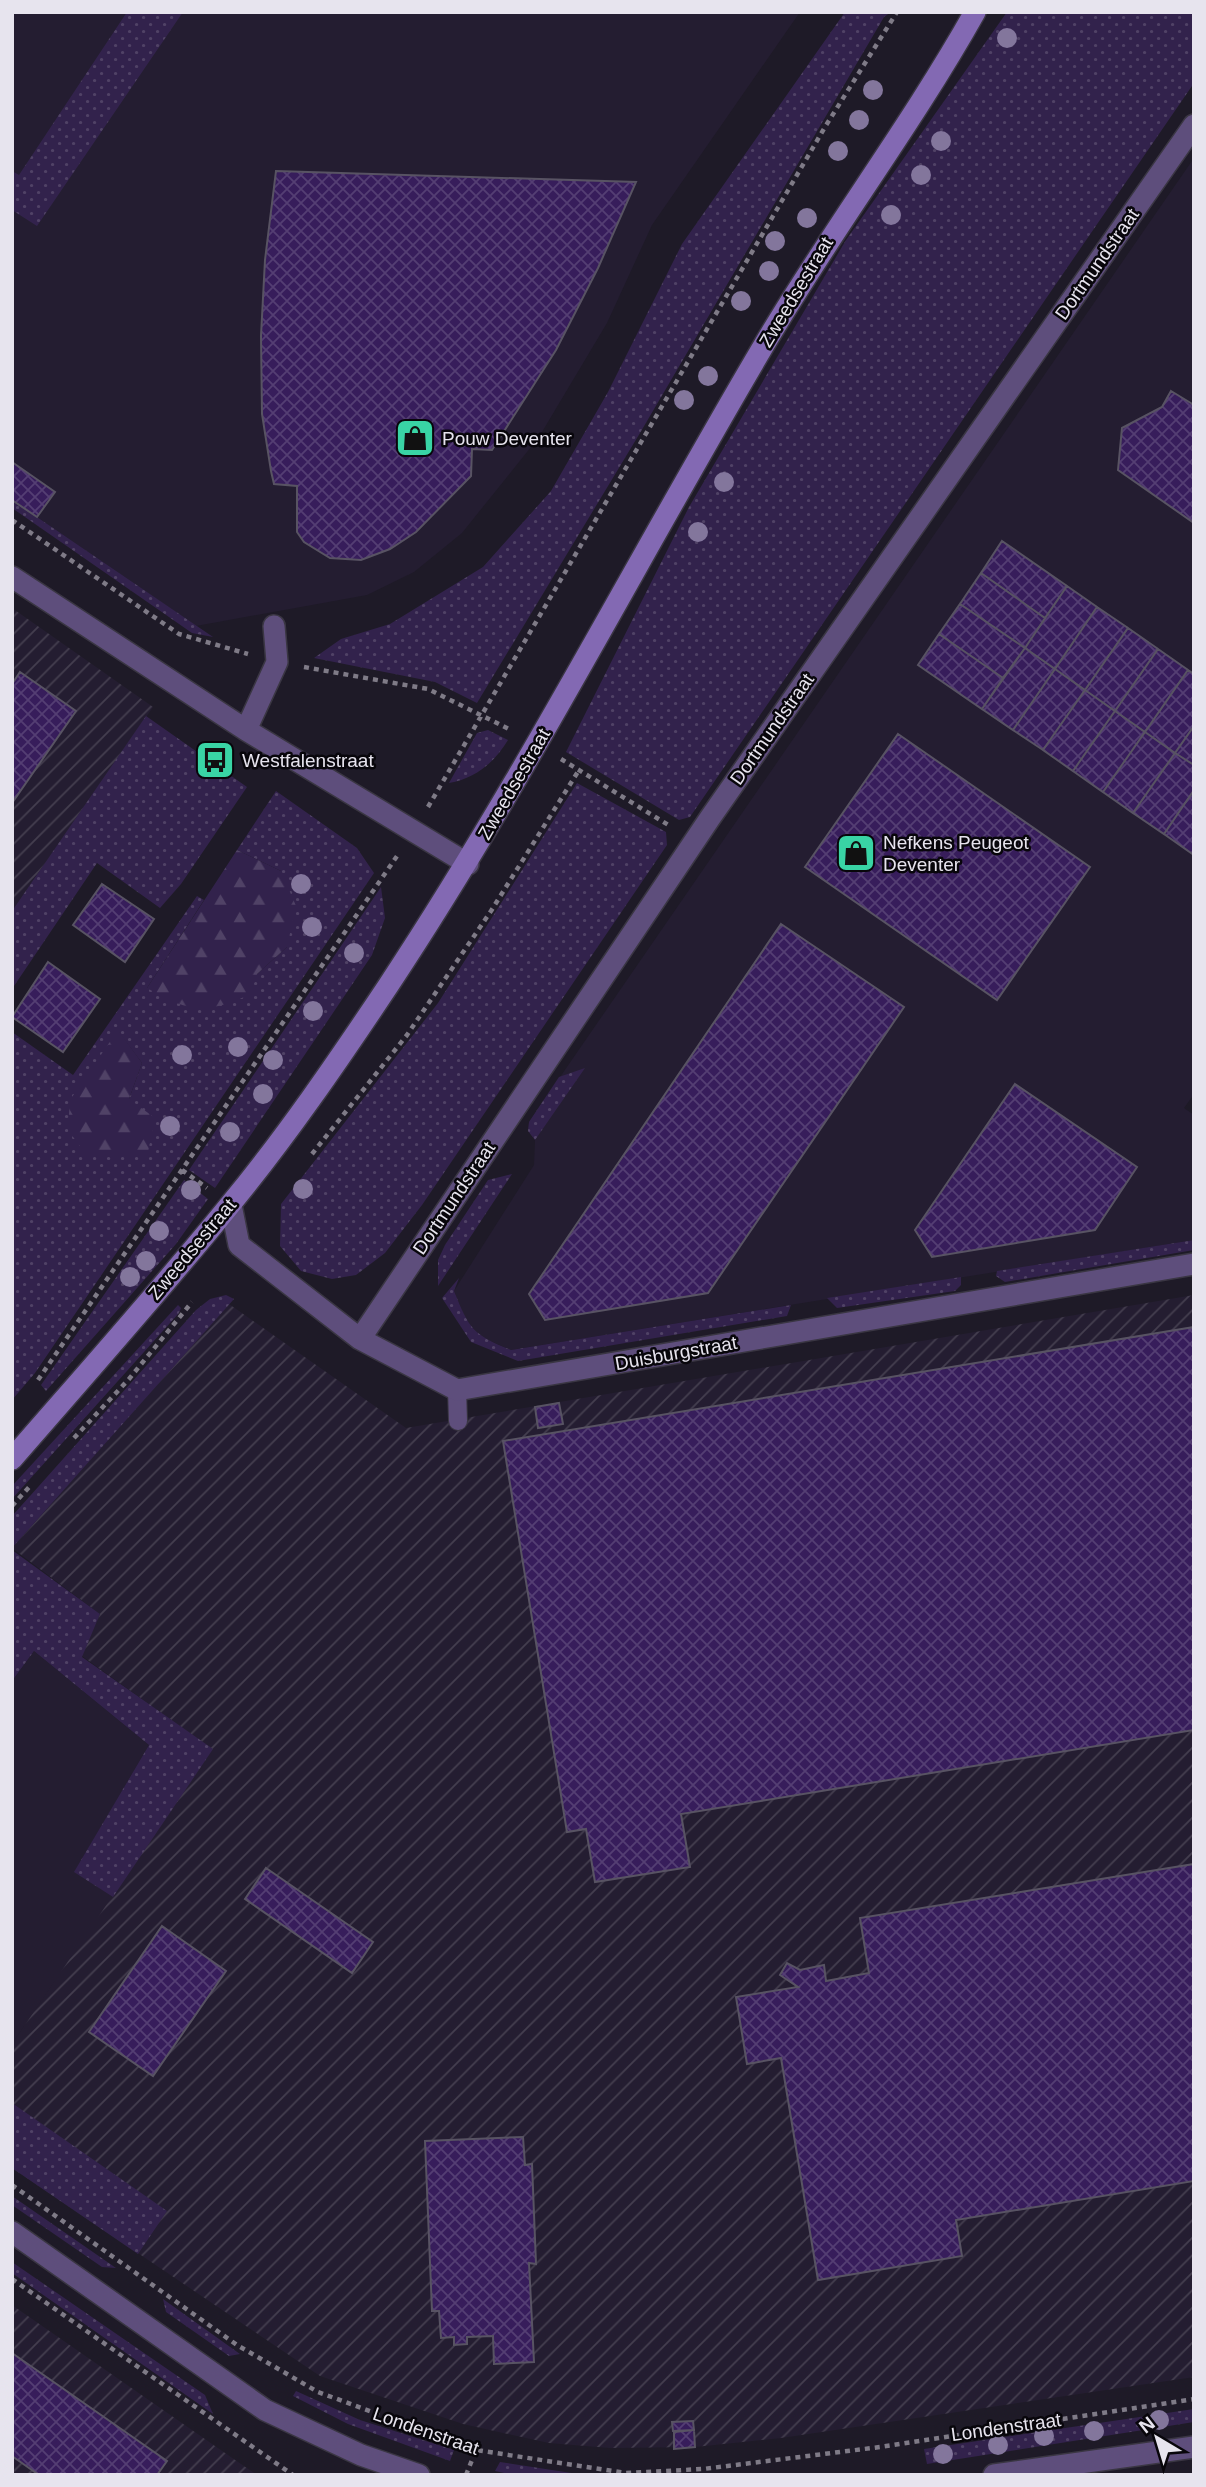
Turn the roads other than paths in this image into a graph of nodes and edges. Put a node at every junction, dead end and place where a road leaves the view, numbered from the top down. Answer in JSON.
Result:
{"nodes":[{"id":1,"x":975,"y":12,"type":"edge"},
{"id":2,"x":991,"y":12,"type":"edge"},
{"id":3,"x":947,"y":62,"type":"junction"},
{"id":4,"x":1194,"y":125,"type":"edge"},
{"id":5,"x":12,"y":577,"type":"edge"},
{"id":6,"x":274,"y":626,"type":"dead end"},
{"id":7,"x":246,"y":730,"type":"junction"},
{"id":8,"x":468,"y":863,"type":"junction"},
{"id":9,"x":231,"y":1205,"type":"junction"},
{"id":10,"x":1194,"y":1264,"type":"edge"},
{"id":11,"x":359,"y":1339,"type":"junction"},
{"id":12,"x":457,"y":1390,"type":"junction"},
{"id":13,"x":458,"y":1421,"type":"dead end"},
{"id":14,"x":12,"y":1459,"type":"edge"},
{"id":15,"x":12,"y":2232,"type":"edge"},
{"id":16,"x":1194,"y":2447,"type":"edge"},
{"id":17,"x":419,"y":2475,"type":"edge"},
{"id":18,"x":994,"y":2475,"type":"edge"}],
"edges":[{"from":1,"to":3,"type":"street","name":"Zweedsestraat"},
{"from":2,"to":3,"type":"street","name":"Zweedsestraat"},
{"from":3,"to":8,"type":"street","name":"Zweedsestraat"},
{"from":4,"to":11,"type":"street","name":"Dortmundstraat"},
{"from":5,"to":7,"type":"street"},
{"from":6,"to":7,"type":"street"},
{"from":7,"to":8,"type":"street"},
{"from":8,"to":9,"type":"street","name":"Zweedsestraat"},
{"from":9,"to":11,"type":"street"},
{"from":9,"to":14,"type":"street","name":"Zweedsestraat"},
{"from":10,"to":12,"type":"street","name":"Duisburgstraat"},
{"from":11,"to":12,"type":"street"},
{"from":12,"to":13,"type":"lane"},
{"from":15,"to":17,"type":"street"},
{"from":16,"to":18,"type":"street"}]}
